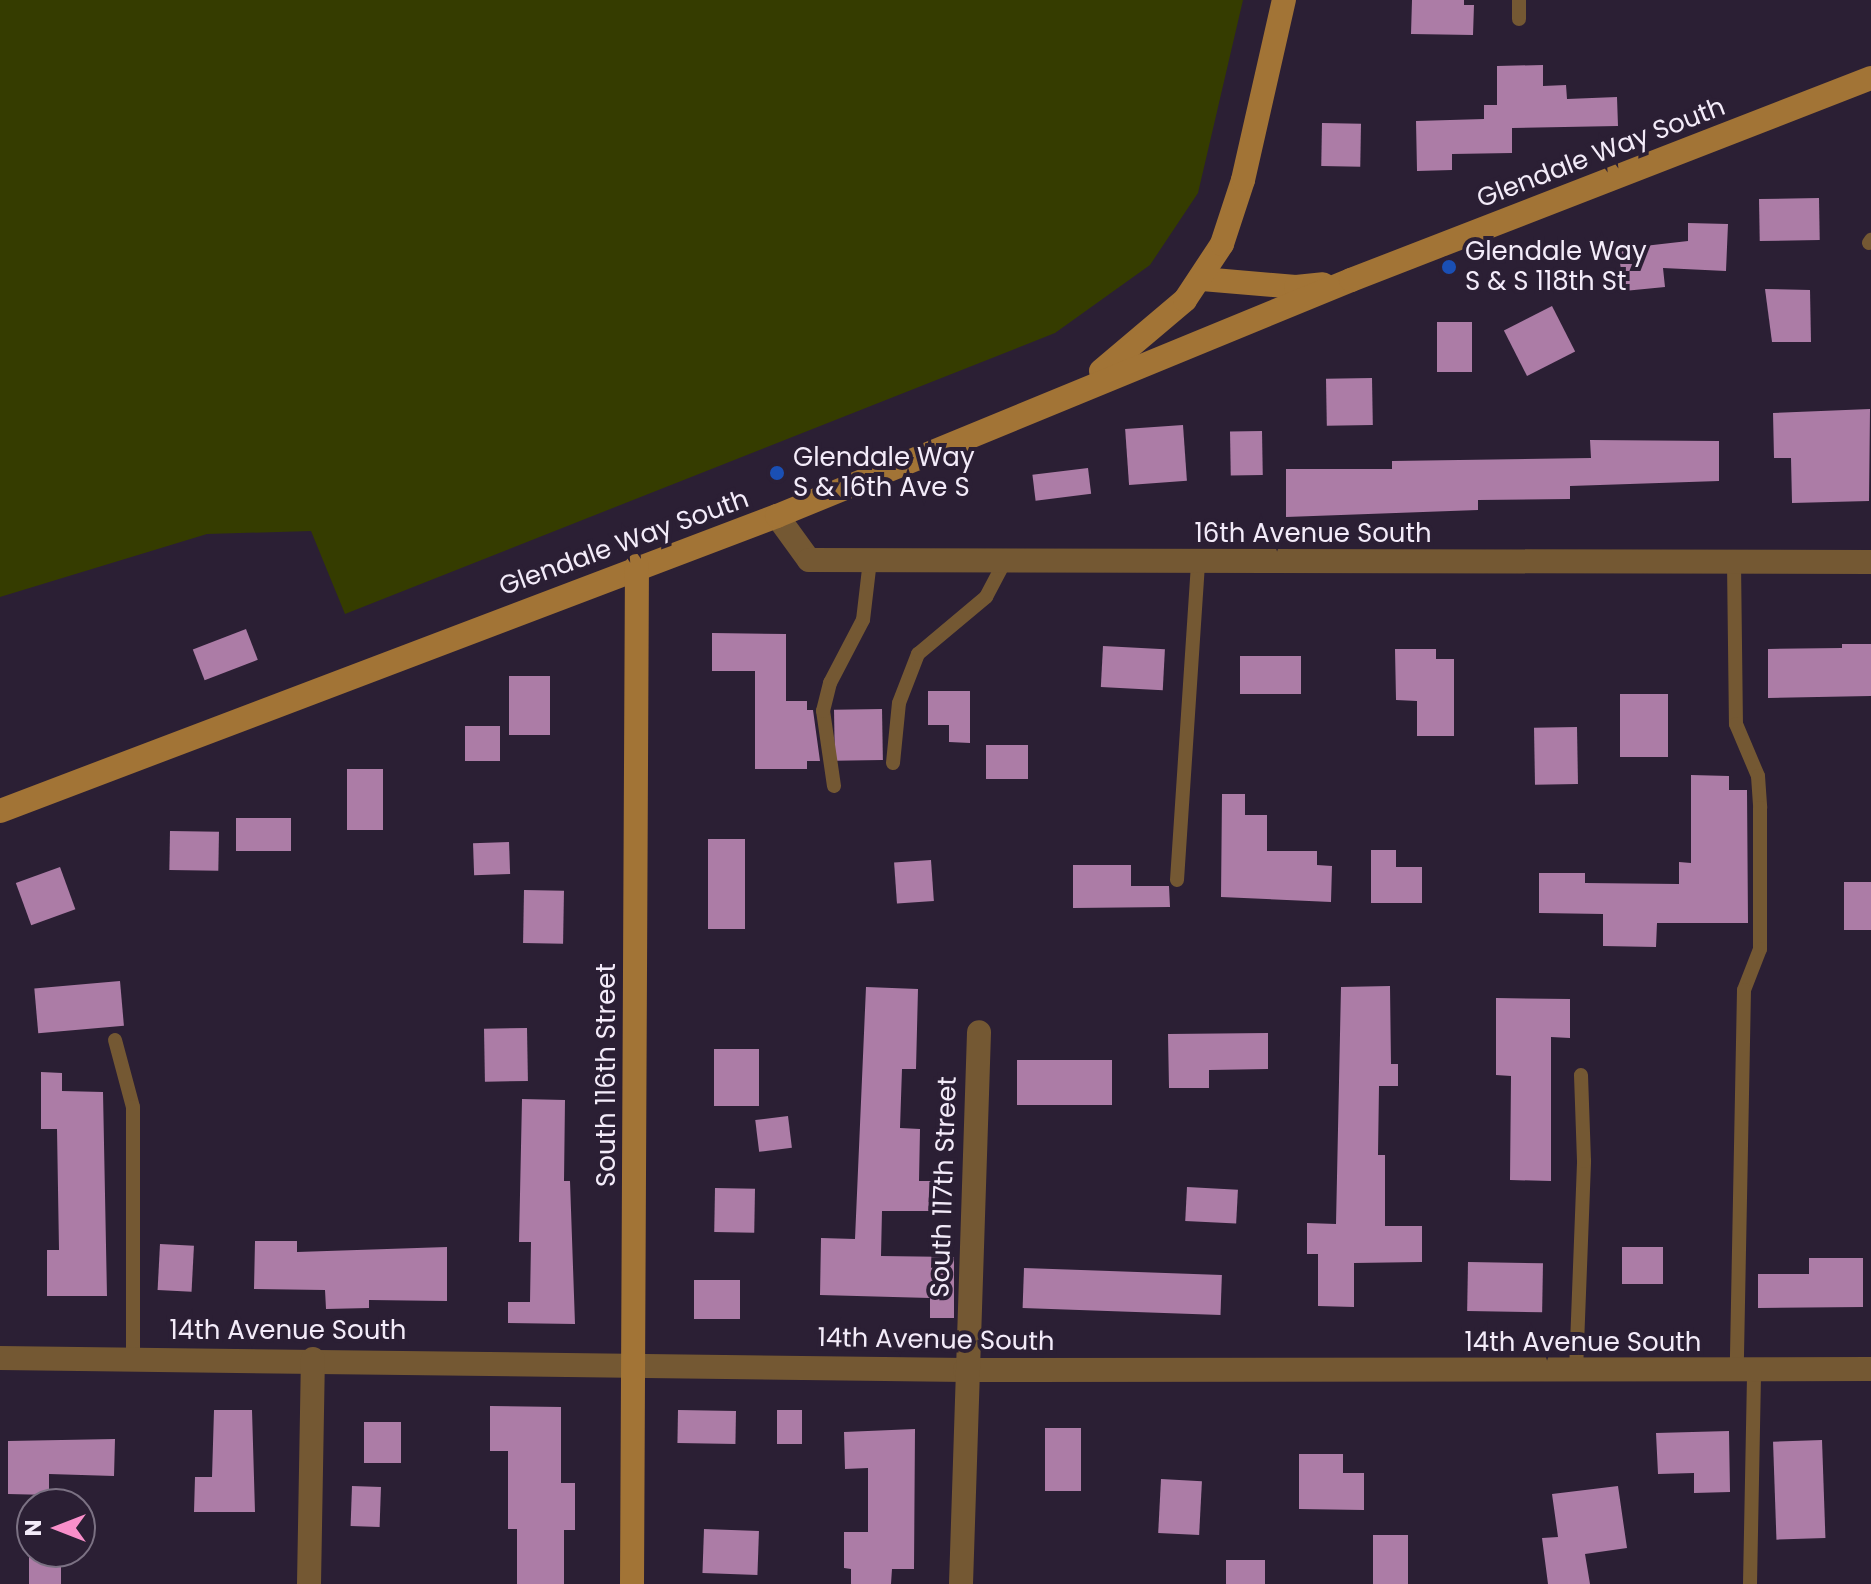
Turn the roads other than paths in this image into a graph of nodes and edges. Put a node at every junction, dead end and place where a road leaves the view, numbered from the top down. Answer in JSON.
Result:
{"nodes":[{"id":1,"x":1284,"y":0,"type":"edge"},
{"id":2,"x":1519,"y":0,"type":"edge"},
{"id":3,"x":1519,"y":19,"type":"dead end"},
{"id":4,"x":1871,"y":78,"type":"edge"},
{"id":5,"x":1202,"y":279,"type":"junction"},
{"id":6,"x":1351,"y":280,"type":"junction"},
{"id":7,"x":1003,"y":420,"type":"junction"},
{"id":8,"x":777,"y":516,"type":"junction"},
{"id":9,"x":870,"y":560,"type":"junction"},
{"id":10,"x":1005,"y":561,"type":"junction"},
{"id":11,"x":1198,"y":561,"type":"junction"},
{"id":12,"x":1871,"y":562,"type":"edge"},
{"id":13,"x":1734,"y":563,"type":"junction"},
{"id":14,"x":637,"y":566,"type":"junction"},
{"id":15,"x":893,"y":763,"type":"dead end"},
{"id":16,"x":834,"y":786,"type":"dead end"},
{"id":17,"x":0,"y":811,"type":"edge"},
{"id":18,"x":1177,"y":880,"type":"dead end"},
{"id":19,"x":979,"y":1032,"type":"dead end"},
{"id":20,"x":115,"y":1040,"type":"dead end"},
{"id":21,"x":1581,"y":1075,"type":"dead end"},
{"id":22,"x":0,"y":1358,"type":"edge"},
{"id":23,"x":133,"y":1358,"type":"junction"},
{"id":24,"x":313,"y":1359,"type":"junction"},
{"id":25,"x":634,"y":1362,"type":"junction"},
{"id":26,"x":1871,"y":1369,"type":"edge"},
{"id":27,"x":965,"y":1370,"type":"junction"},
{"id":28,"x":1576,"y":1371,"type":"junction"},
{"id":29,"x":1746,"y":1371,"type":"junction"},
{"id":30,"x":309,"y":1584,"type":"edge"},
{"id":31,"x":632,"y":1584,"type":"edge"},
{"id":32,"x":961,"y":1584,"type":"edge"},
{"id":33,"x":1750,"y":1584,"type":"edge"}],
"edges":[{"from":1,"to":5,"type":"street"},
{"from":2,"to":3,"type":"lane"},
{"from":4,"to":6,"type":"street","name":"Glendale Way South"},
{"from":5,"to":6,"type":"street","name":"Glendale Way South"},
{"from":5,"to":7,"type":"street"},
{"from":6,"to":7,"type":"street","name":"Glendale Way South"},
{"from":7,"to":8,"type":"street","name":"Glendale Way South"},
{"from":8,"to":9,"type":"street","name":"16th Avenue South"},
{"from":8,"to":14,"type":"street","name":"Glendale Way South"},
{"from":9,"to":10,"type":"street","name":"16th Avenue South"},
{"from":9,"to":16,"type":"lane"},
{"from":10,"to":11,"type":"street","name":"16th Avenue South"},
{"from":10,"to":15,"type":"lane"},
{"from":11,"to":13,"type":"street","name":"16th Avenue South"},
{"from":11,"to":18,"type":"lane"},
{"from":12,"to":13,"type":"street","name":"16th Avenue South"},
{"from":13,"to":29,"type":"lane"},
{"from":14,"to":17,"type":"street","name":"Glendale Way South"},
{"from":14,"to":25,"type":"street","name":"South 116th Street"},
{"from":19,"to":27,"type":"street","name":"South 117th Street"},
{"from":20,"to":23,"type":"lane"},
{"from":21,"to":28,"type":"lane"},
{"from":22,"to":23,"type":"street","name":"14th Avenue South"},
{"from":23,"to":24,"type":"street","name":"14th Avenue South"},
{"from":24,"to":25,"type":"street","name":"14th Avenue South"},
{"from":24,"to":30,"type":"street"},
{"from":25,"to":27,"type":"street","name":"14th Avenue South"},
{"from":25,"to":31,"type":"street","name":"South 116th Street"},
{"from":26,"to":29,"type":"street","name":"14th Avenue South"},
{"from":27,"to":28,"type":"street","name":"14th Avenue South"},
{"from":27,"to":32,"type":"street","name":"South 117th Street"},
{"from":28,"to":29,"type":"street","name":"14th Avenue South"},
{"from":29,"to":33,"type":"lane"}]}
